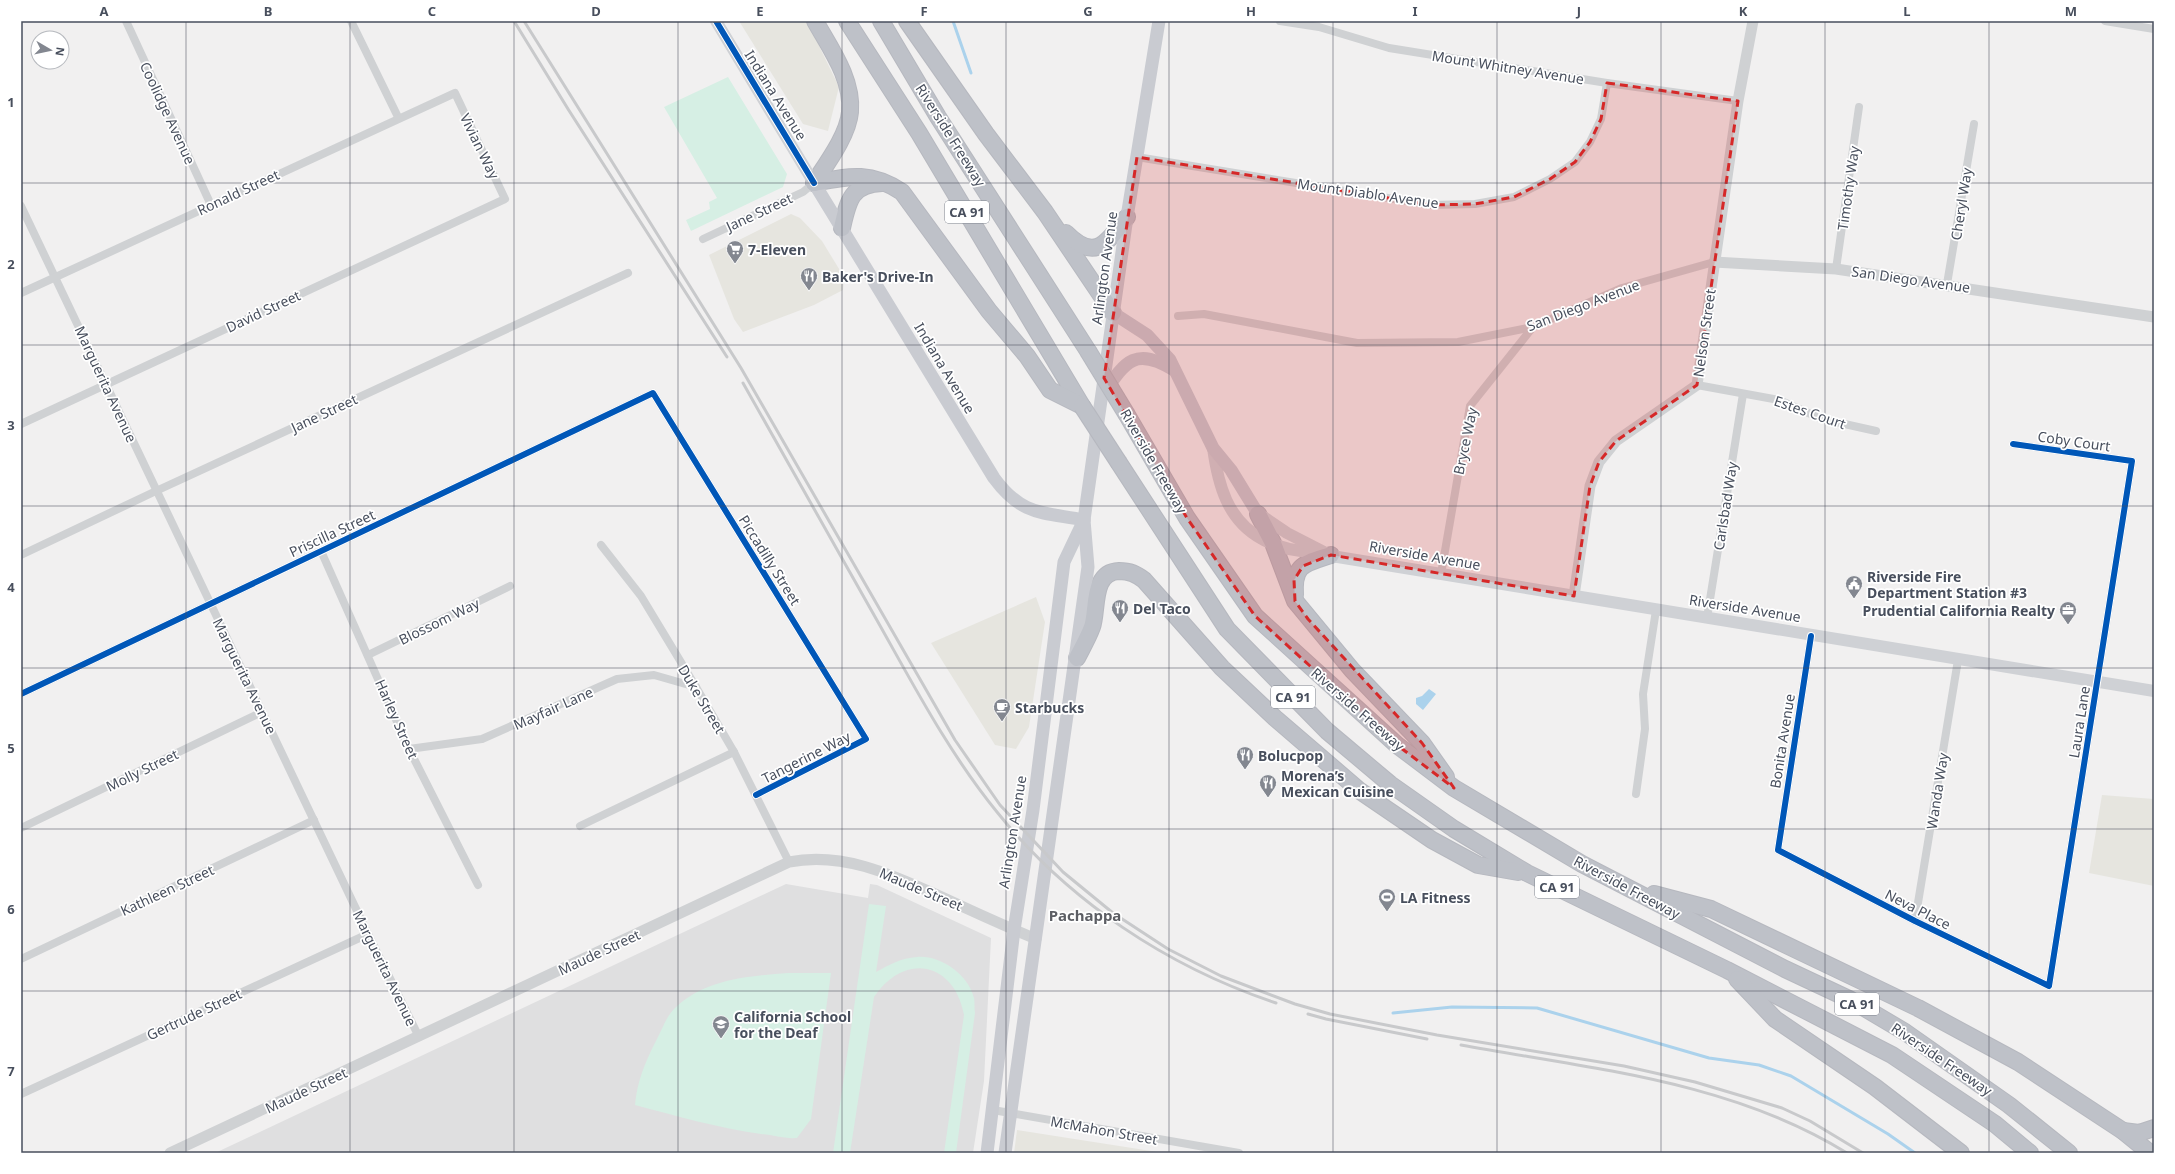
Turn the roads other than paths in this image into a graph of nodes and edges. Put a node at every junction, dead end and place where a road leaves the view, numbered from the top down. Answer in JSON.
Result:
{"nodes":[{"id":1,"x":126,"y":21,"type":"edge"},
{"id":2,"x":351,"y":21,"type":"edge"},
{"id":3,"x":716,"y":21,"type":"edge"},
{"id":4,"x":815,"y":21,"type":"edge"},
{"id":5,"x":847,"y":21,"type":"edge"},
{"id":6,"x":881,"y":21,"type":"edge"},
{"id":7,"x":907,"y":21,"type":"edge"},
{"id":8,"x":1159,"y":21,"type":"edge"},
{"id":9,"x":1280,"y":21,"type":"edge"},
{"id":10,"x":1753,"y":21,"type":"edge"},
{"id":11,"x":2105,"y":21,"type":"edge"},
{"id":12,"x":2154,"y":29,"type":"edge"},
{"id":13,"x":1607,"y":83,"type":"junction"},
{"id":14,"x":455,"y":93,"type":"joint"},
{"id":15,"x":1738,"y":101,"type":"junction"},
{"id":16,"x":1859,"y":107,"type":"dead end"},
{"id":17,"x":398,"y":117,"type":"junction"},
{"id":18,"x":1974,"y":124,"type":"dead end"},
{"id":19,"x":1137,"y":157,"type":"junction"},
{"id":20,"x":887,"y":182,"type":"junction"},
{"id":21,"x":814,"y":183,"type":"junction"},
{"id":22,"x":505,"y":199,"type":"joint"},
{"id":23,"x":211,"y":205,"type":"junction"},
{"id":24,"x":21,"y":206,"type":"edge"},
{"id":25,"x":1045,"y":212,"type":"junction"},
{"id":26,"x":1127,"y":216,"type":"junction"},
{"id":27,"x":842,"y":228,"type":"junction"},
{"id":28,"x":703,"y":239,"type":"dead end"},
{"id":29,"x":1714,"y":262,"type":"junction"},
{"id":30,"x":1836,"y":268,"type":"junction"},
{"id":31,"x":628,"y":273,"type":"dead end"},
{"id":32,"x":55,"y":277,"type":"junction"},
{"id":33,"x":1947,"y":284,"type":"junction"},
{"id":34,"x":21,"y":293,"type":"edge"},
{"id":35,"x":1113,"y":313,"type":"junction"},
{"id":36,"x":1178,"y":316,"type":"dead end"},
{"id":37,"x":2154,"y":317,"type":"edge"},
{"id":38,"x":1533,"y":327,"type":"junction"},
{"id":39,"x":1176,"y":371,"type":"junction"},
{"id":40,"x":106,"y":384,"type":"junction"},
{"id":41,"x":1698,"y":385,"type":"junction"},
{"id":42,"x":653,"y":393,"type":"joint"},
{"id":43,"x":1743,"y":394,"type":"junction"},
{"id":44,"x":1102,"y":396,"type":"junction"},
{"id":45,"x":1082,"y":406,"type":"junction"},
{"id":46,"x":21,"y":424,"type":"edge"},
{"id":47,"x":1876,"y":431,"type":"dead end"},
{"id":48,"x":2013,"y":444,"type":"dead end"},
{"id":49,"x":1213,"y":448,"type":"junction"},
{"id":50,"x":2132,"y":462,"type":"joint"},
{"id":51,"x":156,"y":490,"type":"junction"},
{"id":52,"x":1258,"y":514,"type":"junction"},
{"id":53,"x":1084,"y":520,"type":"junction"},
{"id":54,"x":1273,"y":543,"type":"junction"},
{"id":55,"x":601,"y":544,"type":"dead end"},
{"id":56,"x":321,"y":551,"type":"junction"},
{"id":57,"x":21,"y":555,"type":"edge"},
{"id":58,"x":1331,"y":555,"type":"junction"},
{"id":59,"x":1441,"y":574,"type":"junction"},
{"id":60,"x":510,"y":586,"type":"dead end"},
{"id":61,"x":1574,"y":596,"type":"junction"},
{"id":62,"x":1295,"y":601,"type":"junction"},
{"id":63,"x":210,"y":604,"type":"junction"},
{"id":64,"x":1656,"y":610,"type":"junction"},
{"id":65,"x":1707,"y":618,"type":"junction"},
{"id":66,"x":1810,"y":636,"type":"junction"},
{"id":67,"x":368,"y":655,"type":"junction"},
{"id":68,"x":1077,"y":658,"type":"junction"},
{"id":69,"x":1958,"y":660,"type":"junction"},
{"id":70,"x":2098,"y":682,"type":"junction"},
{"id":71,"x":696,"y":688,"type":"junction"},
{"id":72,"x":2154,"y":692,"type":"edge"},
{"id":73,"x":21,"y":694,"type":"edge"},
{"id":74,"x":262,"y":712,"type":"junction"},
{"id":75,"x":866,"y":739,"type":"joint"},
{"id":76,"x":409,"y":749,"type":"junction"},
{"id":77,"x":734,"y":752,"type":"junction"},
{"id":78,"x":1454,"y":788,"type":"junction"},
{"id":79,"x":1636,"y":794,"type":"dead end"},
{"id":80,"x":756,"y":795,"type":"junction"},
{"id":81,"x":314,"y":820,"type":"junction"},
{"id":82,"x":580,"y":826,"type":"dead end"},
{"id":83,"x":21,"y":828,"type":"edge"},
{"id":84,"x":1778,"y":850,"type":"joint"},
{"id":85,"x":789,"y":862,"type":"junction"},
{"id":86,"x":1527,"y":873,"type":"junction"},
{"id":87,"x":478,"y":885,"type":"dead end"},
{"id":88,"x":1626,"y":887,"type":"junction"},
{"id":89,"x":1915,"y":921,"type":"junction"},
{"id":90,"x":1014,"y":930,"type":"junction"},
{"id":91,"x":368,"y":934,"type":"junction"},
{"id":92,"x":1036,"y":939,"type":"junction"},
{"id":93,"x":21,"y":959,"type":"edge"},
{"id":94,"x":1727,"y":970,"type":"junction"},
{"id":95,"x":2049,"y":986,"type":"joint"},
{"id":96,"x":419,"y":1037,"type":"junction"},
{"id":97,"x":21,"y":1094,"type":"edge"},
{"id":98,"x":993,"y":1110,"type":"junction"},
{"id":99,"x":1011,"y":1114,"type":"junction"},
{"id":100,"x":2154,"y":1128,"type":"edge"},
{"id":101,"x":2123,"y":1131,"type":"junction"},
{"id":102,"x":170,"y":1153,"type":"edge"},
{"id":103,"x":987,"y":1153,"type":"edge"},
{"id":104,"x":1006,"y":1153,"type":"edge"},
{"id":105,"x":1239,"y":1153,"type":"edge"},
{"id":106,"x":1961,"y":1153,"type":"edge"},
{"id":107,"x":2030,"y":1153,"type":"edge"},
{"id":108,"x":2069,"y":1153,"type":"edge"},
{"id":109,"x":2150,"y":1153,"type":"edge"}],
"edges":[{"from":1,"to":23,"type":"street","name":"Coolidge Avenue"},
{"from":2,"to":17,"type":"street"},
{"from":3,"to":21,"type":"main road","name":"Indiana Avenue"},
{"from":4,"to":21,"type":"highway"},
{"from":5,"to":45,"type":"highway","name":"Riverside Freeway","number":"CA 91"},
{"from":6,"to":78,"type":"highway","name":"Riverside Freeway","number":"CA 91","bridge":true},
{"from":7,"to":25,"type":"highway"},
{"from":8,"to":19,"type":"main road","name":"Arlington Avenue"},
{"from":9,"to":13,"type":"street","name":"Mount Whitney Avenue"},
{"from":10,"to":15,"type":"street","name":"Nelson Street"},
{"from":11,"to":12,"type":"street"},
{"from":13,"to":15,"type":"street","name":"Mount Whitney Avenue"},
{"from":13,"to":19,"type":"street","name":"Mount Diablo Avenue"},
{"from":14,"to":17,"type":"street","name":"Ronald Street"},
{"from":14,"to":22,"type":"street","name":"Vivian Way"},
{"from":15,"to":29,"type":"street","name":"Nelson Street"},
{"from":16,"to":30,"type":"street","name":"Timothy Way"},
{"from":17,"to":23,"type":"street","name":"Ronald Street"},
{"from":18,"to":33,"type":"street","name":"Cheryl Way"},
{"from":19,"to":26,"type":"main road","name":"Arlington Avenue"},
{"from":20,"to":21,"type":"highway"},
{"from":20,"to":27,"type":"highway"},
{"from":20,"to":45,"type":"highway"},
{"from":21,"to":27,"type":"main road","name":"Indiana Avenue"},
{"from":21,"to":28,"type":"street","name":"Jane Street"},
{"from":22,"to":40,"type":"street","name":"David Street"},
{"from":23,"to":32,"type":"street","name":"Ronald Street"},
{"from":24,"to":32,"type":"street","name":"Marguerita Avenue"},
{"from":25,"to":26,"type":"highway"},
{"from":25,"to":35,"type":"highway"},
{"from":26,"to":35,"type":"main road","name":"Arlington Avenue"},
{"from":27,"to":53,"type":"main road","name":"Indiana Avenue"},
{"from":29,"to":30,"type":"street","name":"San Diego Avenue"},
{"from":29,"to":38,"type":"street","name":"San Diego Avenue"},
{"from":29,"to":41,"type":"street","name":"Nelson Street"},
{"from":30,"to":33,"type":"street","name":"San Diego Avenue"},
{"from":31,"to":51,"type":"street","name":"Jane Street"},
{"from":32,"to":34,"type":"street","name":"Ronald Street"},
{"from":32,"to":40,"type":"street","name":"Marguerita Avenue"},
{"from":33,"to":37,"type":"street","name":"San Diego Avenue"},
{"from":35,"to":39,"type":"main road","name":"Riverside Avenue"},
{"from":35,"to":44,"type":"main road","name":"Arlington Avenue"},
{"from":36,"to":38,"type":"street","name":"San Diego Avenue"},
{"from":38,"to":59,"type":"street","name":"Bryce Way"},
{"from":39,"to":44,"type":"main road"},
{"from":39,"to":49,"type":"main road","name":"Riverside Avenue"},
{"from":40,"to":46,"type":"street","name":"David Street"},
{"from":40,"to":51,"type":"street","name":"Marguerita Avenue"},
{"from":41,"to":43,"type":"street","name":"Estes Court"},
{"from":41,"to":61,"type":"street","name":"Nelson Street"},
{"from":42,"to":56,"type":"street","name":"Priscilla Street"},
{"from":42,"to":75,"type":"street","name":"Piccadilly Street"},
{"from":43,"to":47,"type":"street","name":"Estes Court"},
{"from":43,"to":65,"type":"street","name":"Carlsbad Way"},
{"from":44,"to":53,"type":"main road","name":"Arlington Avenue"},
{"from":45,"to":86,"type":"highway","name":"Riverside Freeway","number":"CA 91","bridge":true},
{"from":48,"to":50,"type":"street","name":"Coby Court"},
{"from":49,"to":52,"type":"main road","name":"Riverside Avenue"},
{"from":49,"to":54,"type":"main road","name":"Riverside Avenue"},
{"from":50,"to":70,"type":"street","name":"Laura Lane"},
{"from":51,"to":57,"type":"street","name":"Jane Street"},
{"from":51,"to":63,"type":"street","name":"Marguerita Avenue"},
{"from":52,"to":54,"type":"highway"},
{"from":52,"to":58,"type":"main road","name":"Riverside Avenue"},
{"from":53,"to":68,"type":"main road","name":"Arlington Avenue"},
{"from":53,"to":90,"type":"main road","name":"Arlington Avenue"},
{"from":54,"to":58,"type":"main road","name":"Riverside Avenue"},
{"from":54,"to":62,"type":"highway"},
{"from":55,"to":71,"type":"street","name":"Duke Street"},
{"from":56,"to":63,"type":"street","name":"Priscilla Street"},
{"from":56,"to":67,"type":"street","name":"Harley Street"},
{"from":58,"to":59,"type":"main road","name":"Riverside Avenue"},
{"from":58,"to":62,"type":"highway"},
{"from":59,"to":61,"type":"main road","name":"Riverside Avenue"},
{"from":60,"to":67,"type":"street","name":"Blossom Way"},
{"from":61,"to":64,"type":"main road","name":"Riverside Avenue"},
{"from":62,"to":78,"type":"highway"},
{"from":63,"to":73,"type":"street","name":"Priscilla Street"},
{"from":63,"to":74,"type":"street","name":"Marguerita Avenue"},
{"from":64,"to":65,"type":"main road","name":"Riverside Avenue"},
{"from":64,"to":79,"type":"street"},
{"from":65,"to":66,"type":"main road","name":"Riverside Avenue"},
{"from":66,"to":69,"type":"main road","name":"Riverside Avenue"},
{"from":66,"to":84,"type":"street","name":"Bonita Avenue"},
{"from":67,"to":76,"type":"street","name":"Harley Street"},
{"from":68,"to":86,"type":"highway"},
{"from":68,"to":92,"type":"main road","name":"Arlington Avenue"},
{"from":69,"to":70,"type":"main road","name":"Riverside Avenue"},
{"from":69,"to":89,"type":"street","name":"Wanda Way"},
{"from":70,"to":72,"type":"main road","name":"Riverside Avenue"},
{"from":70,"to":95,"type":"street","name":"Laura Lane"},
{"from":71,"to":76,"type":"street","name":"Mayfair Lane"},
{"from":71,"to":77,"type":"street","name":"Duke Street"},
{"from":74,"to":81,"type":"street","name":"Marguerita Avenue"},
{"from":74,"to":83,"type":"street","name":"Molly Street"},
{"from":75,"to":80,"type":"street","name":"Tangerine Way"},
{"from":76,"to":87,"type":"street","name":"Harley Street"},
{"from":77,"to":80,"type":"street","name":"Duke Street"},
{"from":77,"to":82,"type":"street"},
{"from":78,"to":88,"type":"highway","name":"Riverside Freeway","number":"CA 91"},
{"from":80,"to":85,"type":"street","name":"Duke Street"},
{"from":81,"to":91,"type":"street","name":"Marguerita Avenue"},
{"from":81,"to":93,"type":"street","name":"Kathleen Street"},
{"from":84,"to":89,"type":"street","name":"Neva Place"},
{"from":85,"to":90,"type":"street","name":"Maude Street"},
{"from":85,"to":96,"type":"street","name":"Maude Street"},
{"from":86,"to":94,"type":"highway","name":"Riverside Freeway","number":"CA 91"},
{"from":88,"to":101,"type":"highway"},
{"from":88,"to":108,"type":"highway","name":"Riverside Freeway","number":"CA 91"},
{"from":89,"to":95,"type":"street","name":"Neva Place"},
{"from":90,"to":92,"type":"street","name":"Maude Street"},
{"from":90,"to":98,"type":"main road","name":"Arlington Avenue"},
{"from":91,"to":96,"type":"street","name":"Marguerita Avenue"},
{"from":91,"to":97,"type":"street","name":"Gertrude Street"},
{"from":92,"to":99,"type":"main road","name":"Arlington Avenue"},
{"from":94,"to":106,"type":"highway"},
{"from":94,"to":107,"type":"highway","name":"Riverside Freeway","number":"CA 91"},
{"from":96,"to":102,"type":"street","name":"Maude Street"},
{"from":98,"to":99,"type":"street","name":"McMahon Street"},
{"from":98,"to":103,"type":"main road","name":"Arlington Avenue"},
{"from":99,"to":104,"type":"main road","name":"Arlington Avenue"},
{"from":99,"to":105,"type":"street","name":"McMahon Street"},
{"from":100,"to":101,"type":"highway"},
{"from":101,"to":109,"type":"highway"}]}
